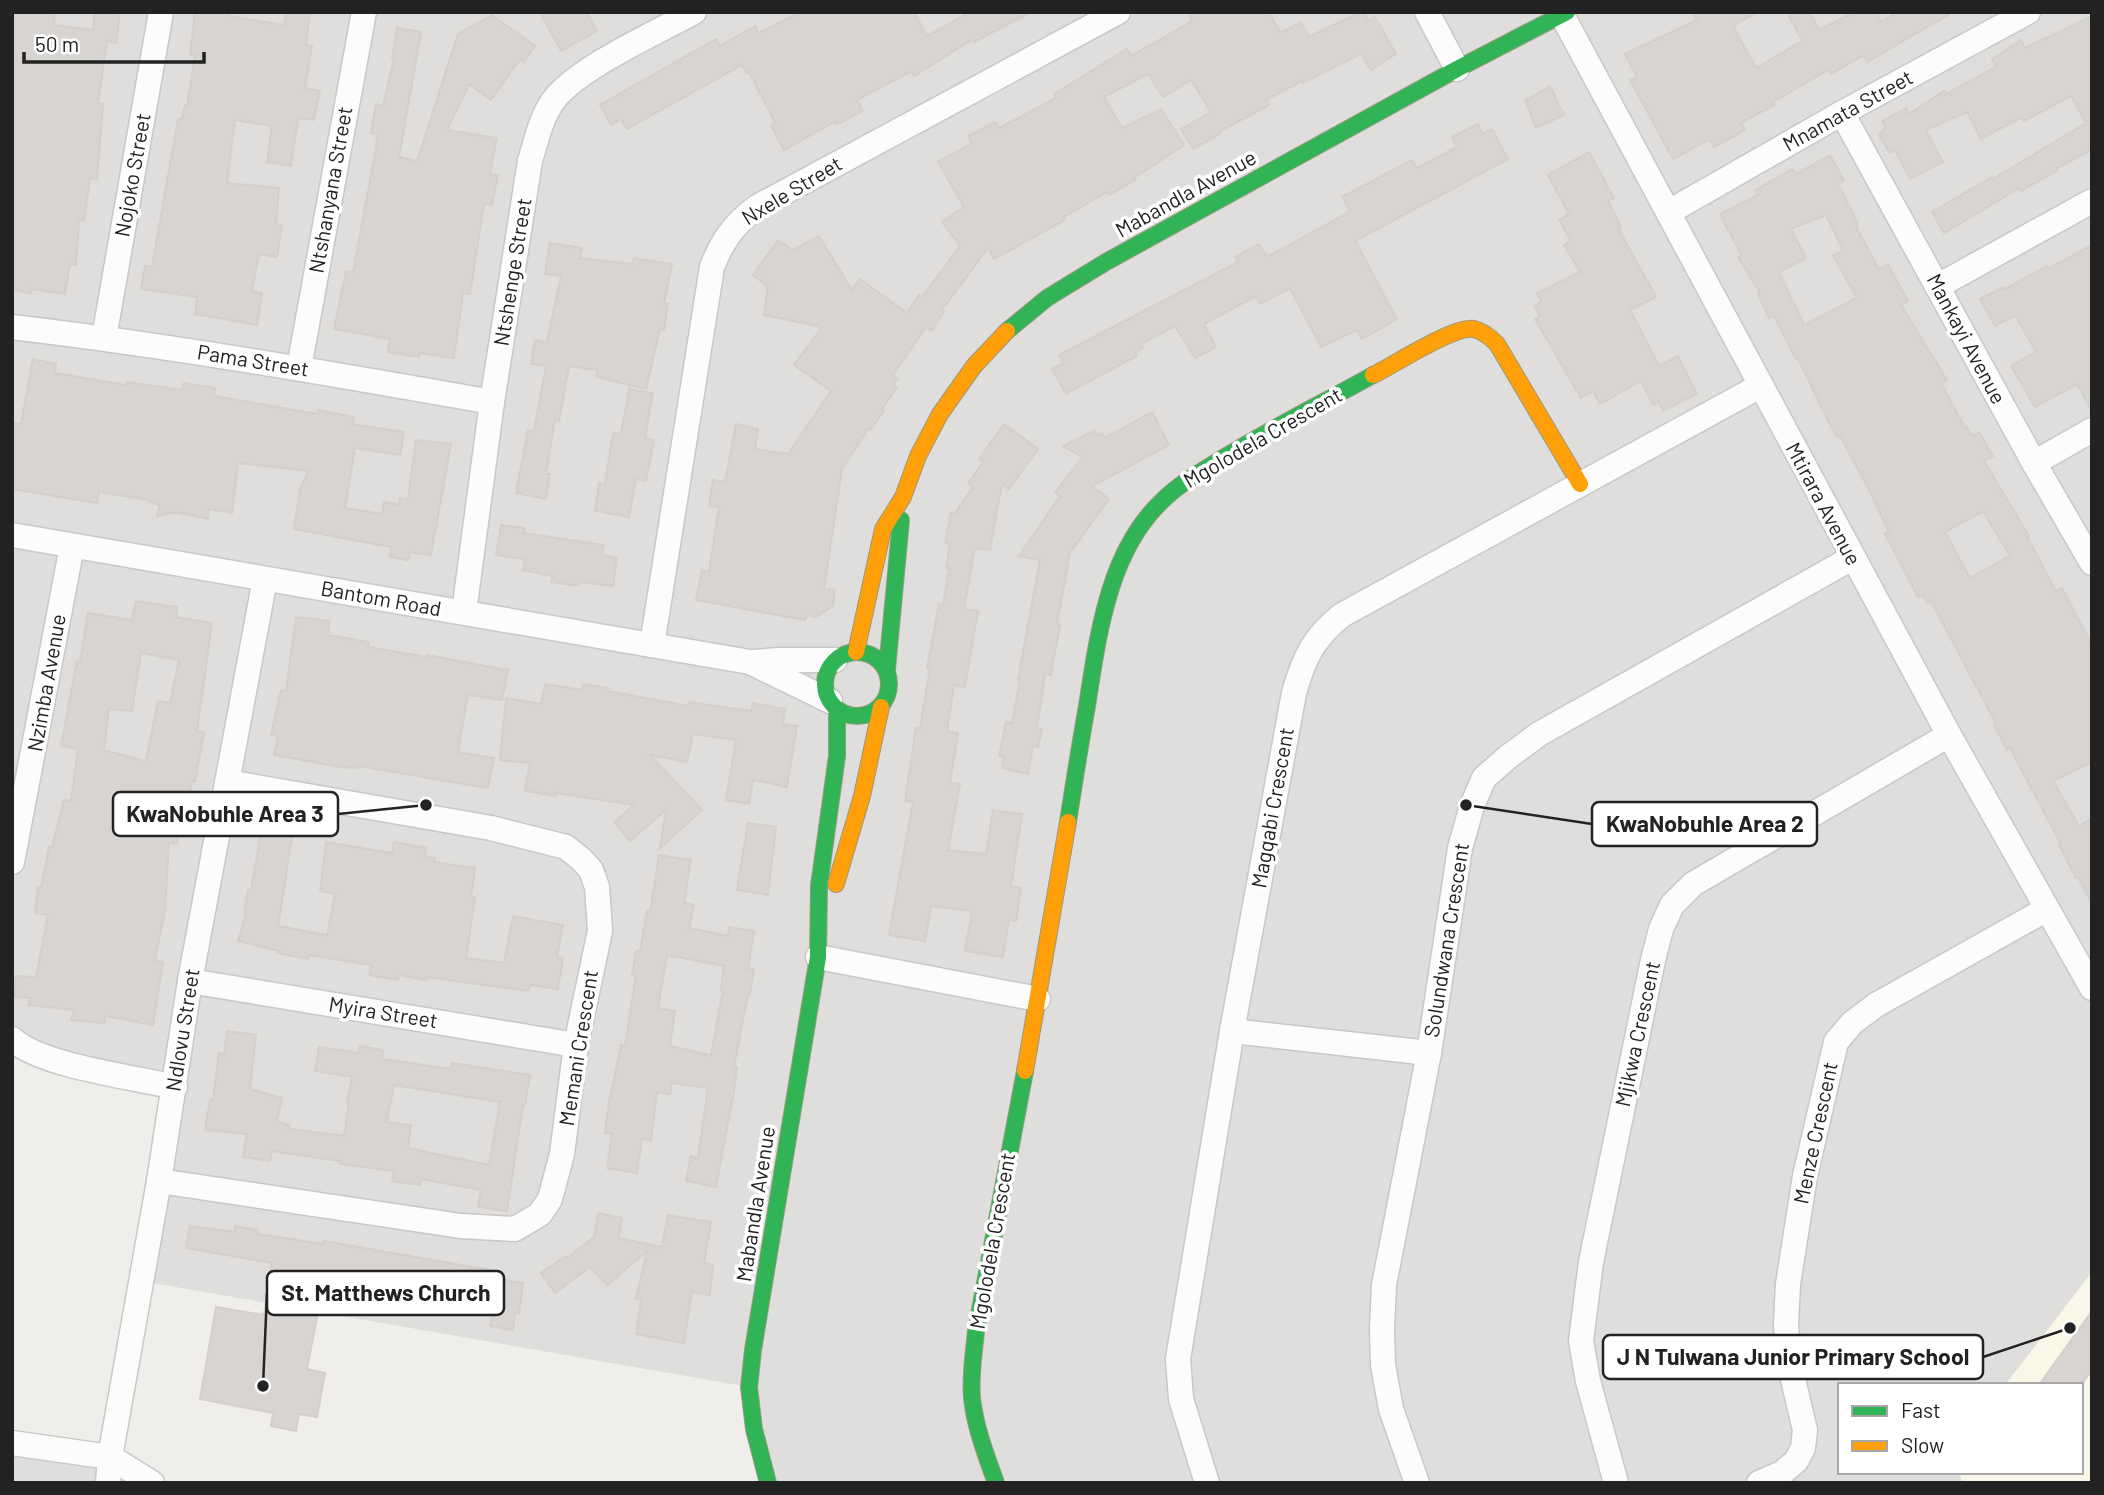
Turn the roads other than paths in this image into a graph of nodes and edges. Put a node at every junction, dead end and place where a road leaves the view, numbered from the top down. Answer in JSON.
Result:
{"nodes":[{"id":1,"x":161,"y":12,"type":"edge"},
{"id":2,"x":364,"y":12,"type":"edge"},
{"id":3,"x":694,"y":12,"type":"edge"},
{"id":4,"x":1118,"y":12,"type":"edge"},
{"id":5,"x":1427,"y":12,"type":"edge"},
{"id":6,"x":2028,"y":12,"type":"edge"},
{"id":7,"x":1564,"y":14,"type":"edge"},
{"id":8,"x":1458,"y":69,"type":"junction"},
{"id":9,"x":1842,"y":113,"type":"junction"},
{"id":10,"x":2092,"y":201,"type":"edge"},
{"id":11,"x":1669,"y":212,"type":"junction"},
{"id":12,"x":1938,"y":286,"type":"junction"},
{"id":13,"x":12,"y":327,"type":"edge"},
{"id":14,"x":104,"y":338,"type":"junction"},
{"id":15,"x":299,"y":368,"type":"junction"},
{"id":16,"x":1760,"y":386,"type":"junction"},
{"id":17,"x":492,"y":402,"type":"junction"},
{"id":18,"x":2092,"y":430,"type":"edge"},
{"id":19,"x":2034,"y":463,"type":"junction"},
{"id":20,"x":1580,"y":484,"type":"junction"},
{"id":21,"x":903,"y":497,"type":"junction"},
{"id":22,"x":12,"y":536,"type":"edge"},
{"id":23,"x":72,"y":546,"type":"junction"},
{"id":24,"x":1852,"y":558,"type":"junction"},
{"id":25,"x":2092,"y":563,"type":"edge"},
{"id":26,"x":265,"y":579,"type":"junction"},
{"id":27,"x":464,"y":612,"type":"junction"},
{"id":28,"x":653,"y":645,"type":"junction"},
{"id":29,"x":845,"y":656,"type":"junction"},
{"id":30,"x":750,"y":662,"type":"junction"},
{"id":31,"x":887,"y":669,"type":"junction"},
{"id":32,"x":833,"y":705,"type":"junction"},
{"id":33,"x":881,"y":707,"type":"junction"},
{"id":34,"x":1949,"y":735,"type":"junction"},
{"id":35,"x":23,"y":754,"type":"edge"},
{"id":36,"x":227,"y":782,"type":"junction"},
{"id":37,"x":12,"y":862,"type":"edge"},
{"id":38,"x":2047,"y":909,"type":"junction"},
{"id":39,"x":820,"y":931,"type":"junction"},
{"id":40,"x":818,"y":957,"type":"junction"},
{"id":41,"x":190,"y":981,"type":"junction"},
{"id":42,"x":2092,"y":988,"type":"edge"},
{"id":43,"x":1038,"y":999,"type":"junction"},
{"id":44,"x":1232,"y":1031,"type":"junction"},
{"id":45,"x":12,"y":1039,"type":"edge"},
{"id":46,"x":576,"y":1045,"type":"junction"},
{"id":47,"x":1429,"y":1053,"type":"junction"},
{"id":48,"x":174,"y":1087,"type":"junction"},
{"id":49,"x":159,"y":1181,"type":"junction"},
{"id":50,"x":12,"y":1443,"type":"edge"},
{"id":51,"x":110,"y":1457,"type":"junction"},
{"id":52,"x":108,"y":1483,"type":"edge"},
{"id":53,"x":152,"y":1483,"type":"edge"},
{"id":54,"x":768,"y":1483,"type":"edge"},
{"id":55,"x":996,"y":1483,"type":"edge"},
{"id":56,"x":1207,"y":1483,"type":"edge"},
{"id":57,"x":1417,"y":1483,"type":"edge"},
{"id":58,"x":1616,"y":1483,"type":"edge"},
{"id":59,"x":1759,"y":1483,"type":"edge"}],
"edges":[{"from":1,"to":14,"type":"street","name":"Nojoko Street"},
{"from":2,"to":15,"type":"street","name":"Ntshanyana Street"},
{"from":3,"to":17,"type":"street","name":"Ntshenge Street"},
{"from":4,"to":28,"type":"street","name":"Nxele Street"},
{"from":5,"to":8,"type":"street"},
{"from":6,"to":9,"type":"street","name":"Mnamata Street"},
{"from":7,"to":8,"type":"street","name":"Mabandla Avenue"},
{"from":7,"to":11,"type":"street","name":"Mtirara Avenue"},
{"from":8,"to":21,"type":"street","name":"Mabandla Avenue"},
{"from":9,"to":11,"type":"street","name":"Mnamata Street"},
{"from":9,"to":12,"type":"street","name":"Mankayi Avenue"},
{"from":10,"to":12,"type":"street"},
{"from":11,"to":16,"type":"street","name":"Mtirara Avenue"},
{"from":12,"to":19,"type":"street","name":"Mankayi Avenue"},
{"from":13,"to":14,"type":"street","name":"Pama Street"},
{"from":14,"to":15,"type":"street","name":"Pama Street"},
{"from":15,"to":17,"type":"street","name":"Pama Street"},
{"from":16,"to":20,"type":"street","name":"Magqabi Crescent"},
{"from":16,"to":24,"type":"street","name":"Mtirara Avenue"},
{"from":17,"to":27,"type":"street","name":"Ntshenge Street"},
{"from":18,"to":19,"type":"street"},
{"from":19,"to":25,"type":"street","name":"Mankayi Avenue"},
{"from":20,"to":43,"type":"street","name":"Mgolodela Crescent"},
{"from":20,"to":44,"type":"street","name":"Magqabi Crescent"},
{"from":21,"to":29,"type":"street","name":"Mabandla Avenue"},
{"from":21,"to":31,"type":"street","name":"Mabandla Avenue"},
{"from":22,"to":23,"type":"street","name":"Bantom Road"},
{"from":23,"to":26,"type":"street","name":"Bantom Road"},
{"from":23,"to":35,"type":"street","name":"Nzimba Avenue"},
{"from":24,"to":34,"type":"street","name":"Mtirara Avenue"},
{"from":24,"to":47,"type":"street","name":"Solundwana Crescent"},
{"from":26,"to":27,"type":"street","name":"Bantom Road"},
{"from":26,"to":36,"type":"street","name":"Ndlovu Street"},
{"from":27,"to":28,"type":"street","name":"Bantom Road"},
{"from":28,"to":30,"type":"street","name":"Bantom Road"},
{"from":29,"to":30,"type":"street","name":"Bantom Road"},
{"from":29,"to":31,"type":"street"},
{"from":29,"to":32,"type":"street"},
{"from":30,"to":32,"type":"street","name":"Bantom Road"},
{"from":31,"to":33,"type":"street"},
{"from":32,"to":33,"type":"street"},
{"from":32,"to":39,"type":"street","name":"Mabandla Avenue"},
{"from":33,"to":39,"type":"street","name":"Mabandla Avenue"},
{"from":34,"to":38,"type":"street","name":"Mtirara Avenue"},
{"from":34,"to":58,"type":"street","name":"Mjikwa Crescent"},
{"from":35,"to":37,"type":"street","name":"Nzimba Avenue"},
{"from":36,"to":41,"type":"street","name":"Ndlovu Street"},
{"from":36,"to":46,"type":"street","name":"Memani Crescent"},
{"from":38,"to":42,"type":"street","name":"Mtirara Avenue"},
{"from":38,"to":59,"type":"street","name":"Menze Crescent"},
{"from":39,"to":40,"type":"street","name":"Mabandla Avenue"},
{"from":40,"to":43,"type":"street"},
{"from":40,"to":54,"type":"street","name":"Mabandla Avenue"},
{"from":41,"to":46,"type":"street","name":"Myira Street"},
{"from":41,"to":48,"type":"street","name":"Ndlovu Street"},
{"from":43,"to":55,"type":"street","name":"Mgolodela Crescent"},
{"from":44,"to":47,"type":"street"},
{"from":44,"to":56,"type":"street","name":"Magqabi Crescent"},
{"from":45,"to":48,"type":"street"},
{"from":46,"to":49,"type":"street","name":"Memani Crescent"},
{"from":47,"to":57,"type":"street","name":"Solundwana Crescent"},
{"from":48,"to":49,"type":"street","name":"Ndlovu Street"},
{"from":49,"to":51,"type":"street","name":"Ndlovu Street"},
{"from":50,"to":51,"type":"street"},
{"from":51,"to":52,"type":"street","name":"Ndlovu Street"},
{"from":51,"to":53,"type":"street"}]}
